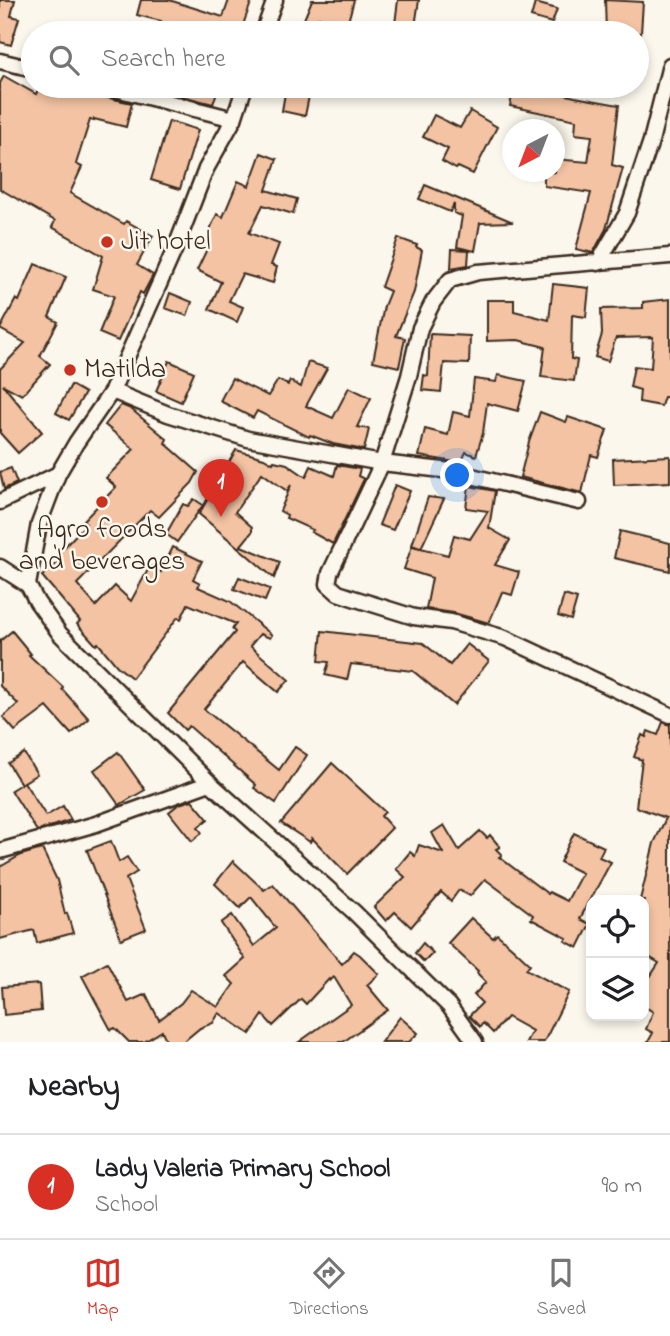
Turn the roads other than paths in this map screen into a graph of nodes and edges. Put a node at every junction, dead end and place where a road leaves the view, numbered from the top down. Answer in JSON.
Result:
{"nodes":[{"id":1,"x":275,"y":0,"type":"edge"},
{"id":2,"x":267,"y":21,"type":"edge"},
{"id":3,"x":0,"y":61,"type":"edge"},
{"id":4,"x":670,"y":65,"type":"edge"},
{"id":5,"x":21,"y":66,"type":"edge"},
{"id":6,"x":151,"y":98,"type":"edge"},
{"id":7,"x":241,"y":98,"type":"edge"},
{"id":8,"x":234,"y":119,"type":"junction"},
{"id":9,"x":670,"y":256,"type":"edge"},
{"id":10,"x":598,"y":263,"type":"junction"},
{"id":11,"x":112,"y":391,"type":"junction"},
{"id":12,"x":382,"y":463,"type":"junction"},
{"id":13,"x":58,"y":474,"type":"junction"},
{"id":14,"x":0,"y":502,"type":"edge"},
{"id":15,"x":579,"y":502,"type":"dead end"},
{"id":16,"x":0,"y":567,"type":"edge"},
{"id":17,"x":28,"y":585,"type":"junction"},
{"id":18,"x":670,"y":715,"type":"edge"},
{"id":19,"x":210,"y":783,"type":"junction"},
{"id":20,"x":0,"y":851,"type":"edge"},
{"id":21,"x":475,"y":1042,"type":"edge"}],
"edges":[{"from":1,"to":2,"type":"street"},
{"from":3,"to":5,"type":"street"},
{"from":4,"to":10,"type":"street"},
{"from":6,"to":8,"type":"street"},
{"from":7,"to":8,"type":"street"},
{"from":8,"to":11,"type":"street"},
{"from":9,"to":10,"type":"street"},
{"from":10,"to":12,"type":"street"},
{"from":11,"to":12,"type":"street"},
{"from":11,"to":13,"type":"street"},
{"from":12,"to":15,"type":"street"},
{"from":12,"to":18,"type":"street"},
{"from":13,"to":14,"type":"street"},
{"from":13,"to":17,"type":"street"},
{"from":16,"to":17,"type":"street"},
{"from":17,"to":19,"type":"street"},
{"from":19,"to":20,"type":"street"},
{"from":19,"to":21,"type":"street"}]}
